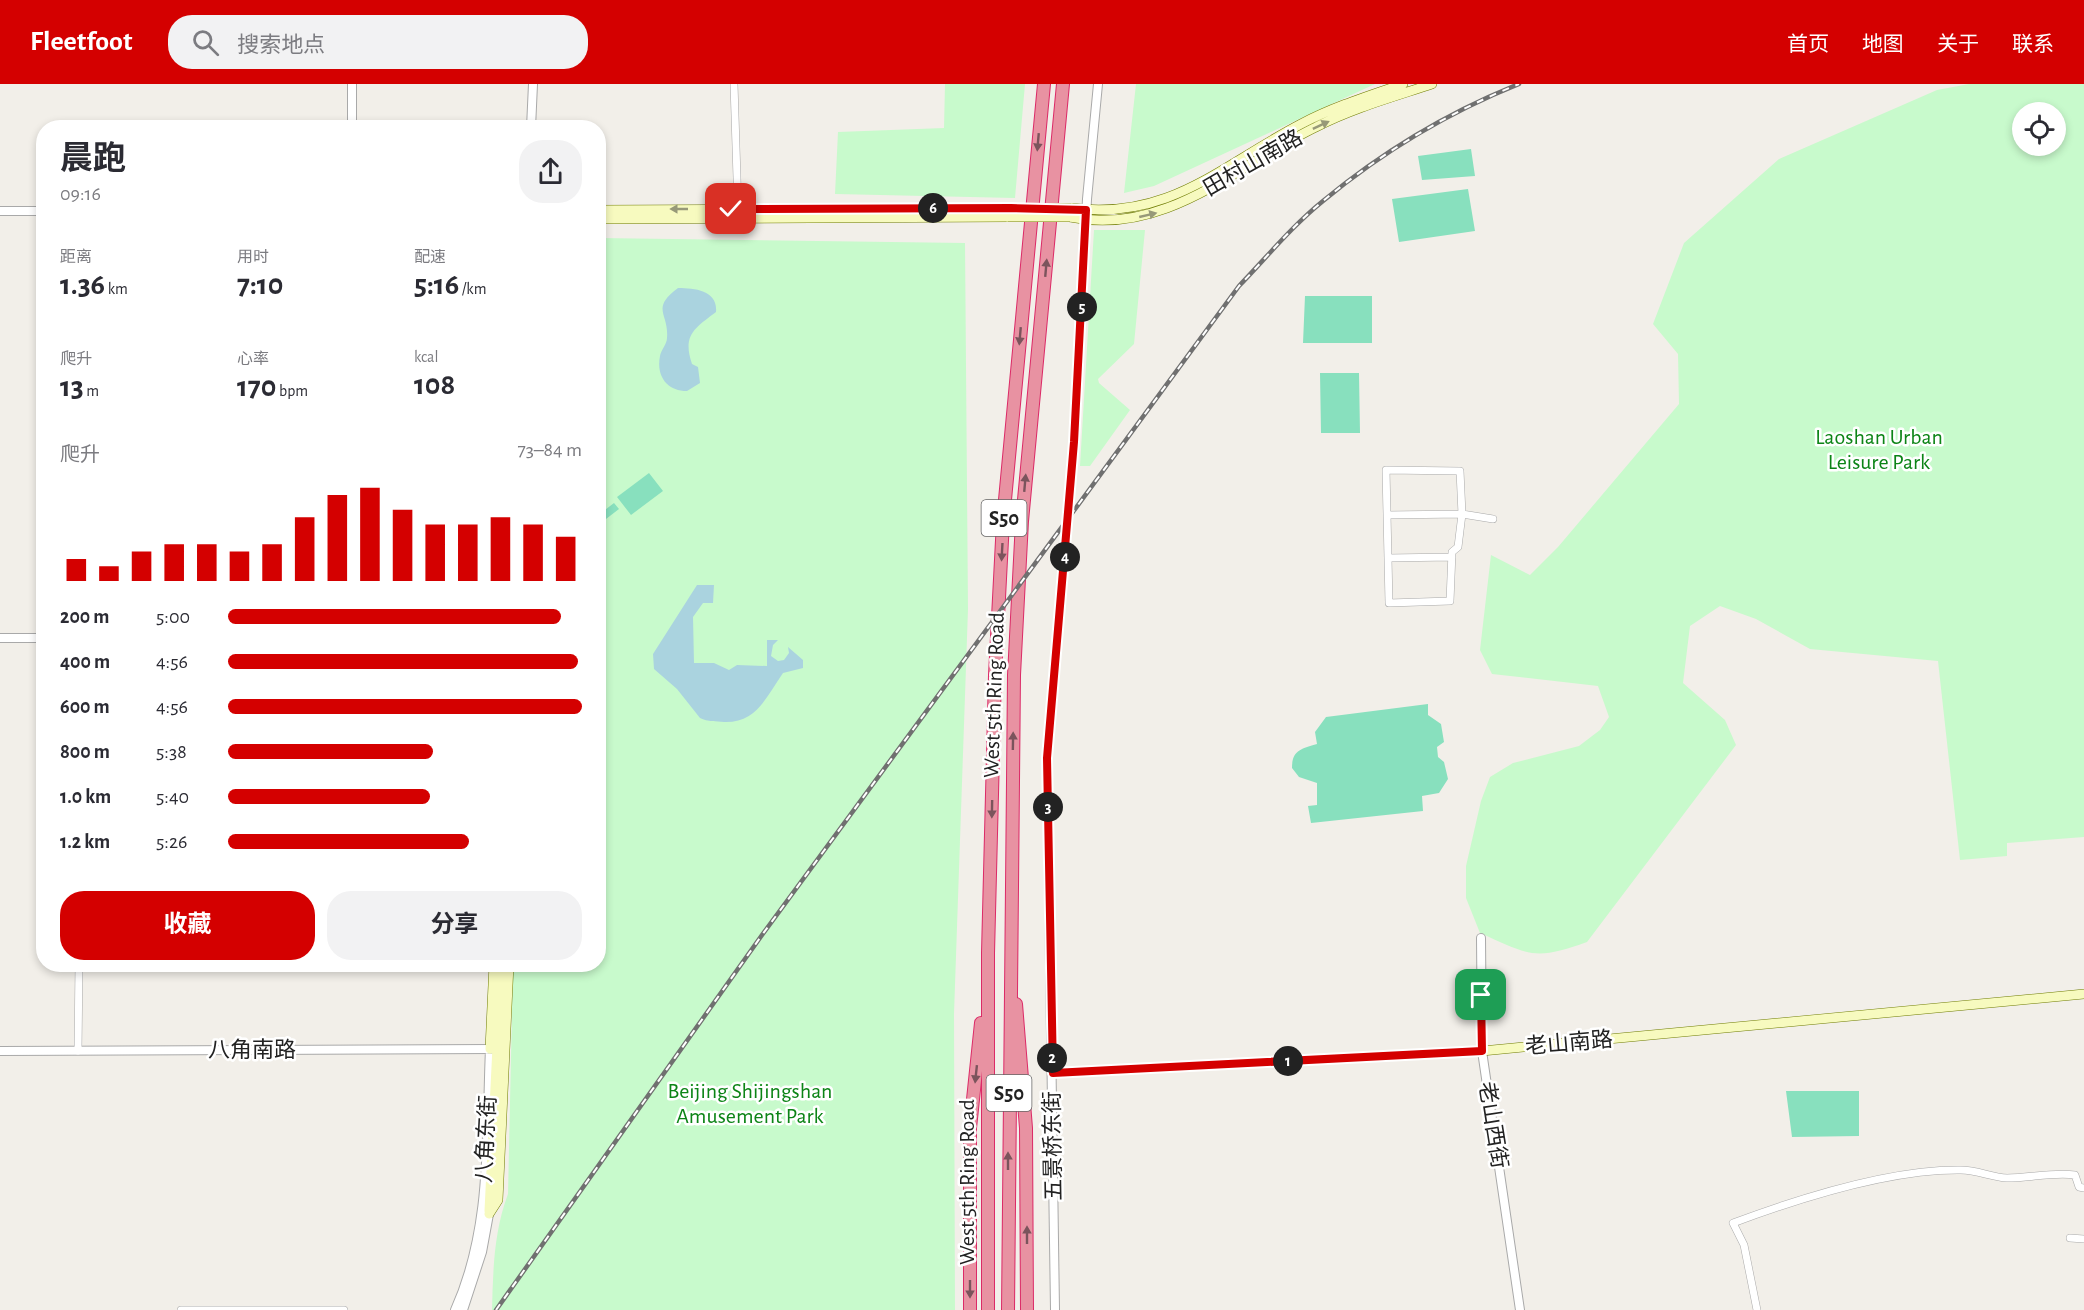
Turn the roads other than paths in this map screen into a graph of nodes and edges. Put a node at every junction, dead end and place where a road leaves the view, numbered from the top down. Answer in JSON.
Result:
{"nodes":[{"id":1,"x":352,"y":84,"type":"edge"},
{"id":2,"x":532,"y":84,"type":"edge"},
{"id":3,"x":734,"y":84,"type":"edge"},
{"id":4,"x":1044,"y":84,"type":"edge"},
{"id":5,"x":1063,"y":84,"type":"edge"},
{"id":6,"x":1098,"y":84,"type":"edge"},
{"id":7,"x":1403,"y":84,"type":"edge"},
{"id":8,"x":1432,"y":84,"type":"edge"},
{"id":9,"x":352,"y":120,"type":"edge"},
{"id":10,"x":531,"y":120,"type":"edge"},
{"id":11,"x":738,"y":209,"type":"junction"},
{"id":12,"x":606,"y":210,"type":"edge"},
{"id":13,"x":1086,"y":210,"type":"junction"},
{"id":14,"x":0,"y":212,"type":"edge"},
{"id":15,"x":36,"y":212,"type":"edge"},
{"id":16,"x":1009,"y":212,"type":"junction"},
{"id":17,"x":1070,"y":213,"type":"junction"},
{"id":18,"x":606,"y":219,"type":"edge"},
{"id":19,"x":1086,"y":221,"type":"junction"},
{"id":20,"x":1462,"y":514,"type":"junction"},
{"id":21,"x":1387,"y":515,"type":"junction"},
{"id":22,"x":1493,"y":519,"type":"dead end"},
{"id":23,"x":1452,"y":557,"type":"junction"},
{"id":24,"x":1388,"y":558,"type":"junction"},
{"id":25,"x":0,"y":638,"type":"edge"},
{"id":26,"x":36,"y":638,"type":"edge"},
{"id":27,"x":1010,"y":925,"type":"junction"},
{"id":28,"x":1481,"y":938,"type":"dead end"},
{"id":29,"x":988,"y":953,"type":"junction"},
{"id":30,"x":79,"y":972,"type":"edge"},
{"id":31,"x":494,"y":972,"type":"edge"},
{"id":32,"x":501,"y":972,"type":"edge"},
{"id":33,"x":508,"y":972,"type":"edge"},
{"id":34,"x":2084,"y":994,"type":"edge"},
{"id":35,"x":498,"y":1050,"type":"junction"},
{"id":36,"x":0,"y":1051,"type":"edge"},
{"id":37,"x":78,"y":1051,"type":"junction"},
{"id":38,"x":1482,"y":1051,"type":"junction"},
{"id":39,"x":1053,"y":1073,"type":"junction"},
{"id":40,"x":2084,"y":1188,"type":"edge"},
{"id":41,"x":489,"y":1214,"type":"joint"},
{"id":42,"x":2070,"y":1238,"type":"dead end"},
{"id":43,"x":2084,"y":1239,"type":"edge"},
{"id":44,"x":1027,"y":1293,"type":"junction"},
{"id":45,"x":181,"y":1310,"type":"edge"},
{"id":46,"x":344,"y":1310,"type":"edge"},
{"id":47,"x":455,"y":1310,"type":"edge"},
{"id":48,"x":463,"y":1310,"type":"edge"},
{"id":49,"x":970,"y":1310,"type":"edge"},
{"id":50,"x":988,"y":1310,"type":"edge"},
{"id":51,"x":1008,"y":1310,"type":"edge"},
{"id":52,"x":1027,"y":1310,"type":"edge"},
{"id":53,"x":1033,"y":1310,"type":"edge"},
{"id":54,"x":1055,"y":1310,"type":"edge"},
{"id":55,"x":1520,"y":1310,"type":"edge"},
{"id":56,"x":1757,"y":1310,"type":"edge"}],
"edges":[{"from":1,"to":9,"type":"street"},
{"from":2,"to":10,"type":"street"},
{"from":3,"to":11,"type":"street"},
{"from":4,"to":29,"type":"highway","name":"West 5th Ring Road","number":"S50","one_way":true},
{"from":27,"to":5,"type":"highway","name":"West 5th Ring Road","number":"S50","one_way":true},
{"from":6,"to":13,"type":"street","name":"五景桥东街"},
{"from":7,"to":13,"type":"main road","name":"田村山南路"},
{"from":19,"to":8,"type":"main road","name":"田村山南路","one_way":true},
{"from":11,"to":12,"type":"main road","one_way":true},
{"from":11,"to":16,"type":"main road"},
{"from":13,"to":17,"type":"main road","name":"田村山南路"},
{"from":13,"to":19,"type":"street","name":"五景桥东街"},
{"from":14,"to":15,"type":"street"},
{"from":16,"to":17,"type":"main road","bridge":true},
{"from":16,"to":18,"type":"main road"},
{"from":17,"to":19,"type":"main road","name":"田村山南路"},
{"from":19,"to":39,"type":"street","name":"五景桥东街"},
{"from":20,"to":21,"type":"street"},
{"from":20,"to":21,"type":"street"},
{"from":20,"to":22,"type":"street"},
{"from":20,"to":23,"type":"street"},
{"from":21,"to":24,"type":"street"},
{"from":23,"to":24,"type":"street"},
{"from":23,"to":24,"type":"street"},
{"from":25,"to":26,"type":"street"},
{"from":44,"to":27,"type":"highway","one_way":true},
{"from":51,"to":27,"type":"highway","name":"West 5th Ring Road","number":"S50","one_way":true},
{"from":28,"to":38,"type":"street","name":"老山西街"},
{"from":29,"to":49,"type":"highway","one_way":true},
{"from":29,"to":50,"type":"highway","name":"West 5th Ring Road","number":"S50"},
{"from":30,"to":37,"type":"street"},
{"from":31,"to":35,"type":"main road","name":"八角东街"},
{"from":32,"to":35,"type":"main road","name":"八角东街"},
{"from":33,"to":35,"type":"main road"},
{"from":34,"to":38,"type":"main road","name":"老山南路"},
{"from":35,"to":37,"type":"street","name":"八角南路"},
{"from":35,"to":41,"type":"main road","name":"八角东街"},
{"from":35,"to":47,"type":"street","name":"八角东街"},
{"from":36,"to":37,"type":"street","name":"八角南路"},
{"from":38,"to":39,"type":"main road","name":"老山南路"},
{"from":38,"to":55,"type":"street","name":"老山西街"},
{"from":39,"to":54,"type":"street","name":"五景桥东街"},
{"from":40,"to":56,"type":"street"},
{"from":41,"to":48,"type":"street","name":"八角东街"},
{"from":42,"to":43,"type":"street"},
{"from":44,"to":52,"type":"highway"},
{"from":44,"to":53,"type":"highway"},
{"from":45,"to":46,"type":"street"}]}
